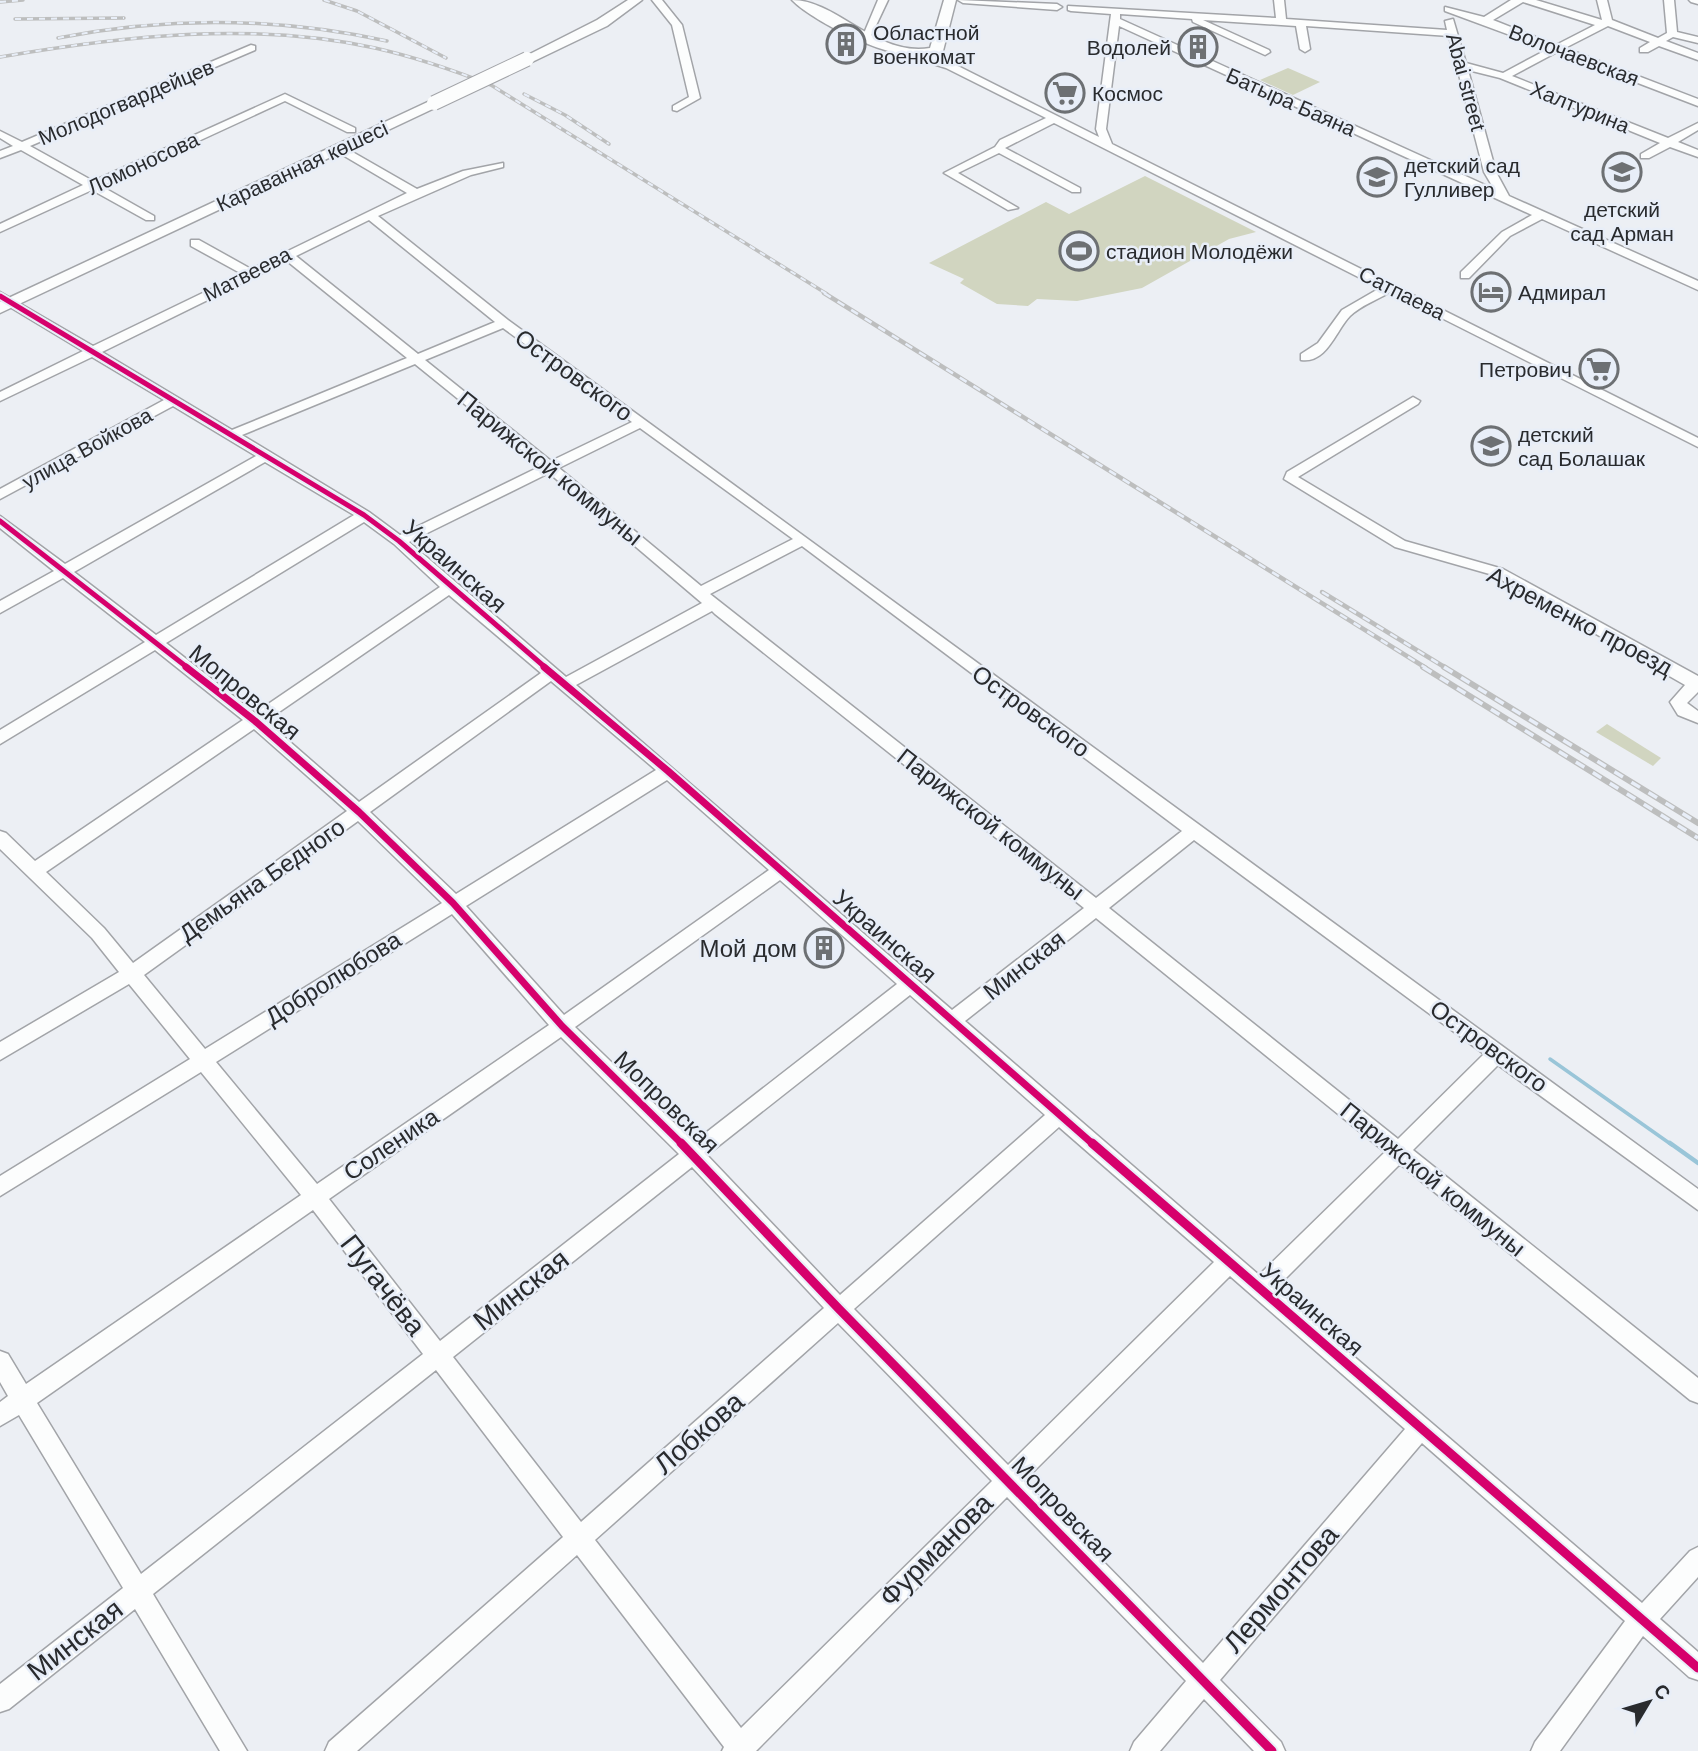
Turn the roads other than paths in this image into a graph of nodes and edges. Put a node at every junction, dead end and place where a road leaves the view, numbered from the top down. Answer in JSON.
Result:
{"nodes":[{"id":1,"x":621,"y":0,"type":"edge"},
{"id":2,"x":636,"y":0,"type":"edge"},
{"id":3,"x":657,"y":0,"type":"edge"},
{"id":4,"x":798,"y":0,"type":"edge"},
{"id":5,"x":883,"y":0,"type":"edge"},
{"id":6,"x":950,"y":0,"type":"edge"},
{"id":7,"x":963,"y":0,"type":"edge"},
{"id":8,"x":1279,"y":0,"type":"edge"},
{"id":9,"x":1518,"y":0,"type":"edge"},
{"id":10,"x":1526,"y":0,"type":"edge"},
{"id":11,"x":1602,"y":0,"type":"edge"},
{"id":12,"x":1669,"y":0,"type":"edge"},
{"id":13,"x":1447,"y":5,"type":"edge"},
{"id":14,"x":1057,"y":7,"type":"dead end"},
{"id":15,"x":1071,"y":8,"type":"dead end"},
{"id":16,"x":1116,"y":11,"type":"edge"},
{"id":17,"x":1187,"y":16,"type":"junction"},
{"id":18,"x":1485,"y":21,"type":"junction"},
{"id":19,"x":1281,"y":22,"type":"junction"},
{"id":20,"x":602,"y":23,"type":"junction"},
{"id":21,"x":1301,"y":23,"type":"junction"},
{"id":22,"x":1605,"y":23,"type":"junction"},
{"id":23,"x":1133,"y":30,"type":"junction"},
{"id":24,"x":1112,"y":33,"type":"junction"},
{"id":25,"x":1452,"y":33,"type":"junction"},
{"id":26,"x":1672,"y":34,"type":"junction"},
{"id":27,"x":866,"y":36,"type":"junction"},
{"id":28,"x":1698,"y":40,"type":"edge"},
{"id":29,"x":1658,"y":42,"type":"junction"},
{"id":30,"x":251,"y":48,"type":"dead end"},
{"id":31,"x":1557,"y":48,"type":"junction"},
{"id":32,"x":1305,"y":49,"type":"dead end"},
{"id":33,"x":1644,"y":50,"type":"dead end"},
{"id":34,"x":936,"y":51,"type":"junction"},
{"id":35,"x":900,"y":52,"type":"junction"},
{"id":36,"x":1265,"y":52,"type":"dead end"},
{"id":37,"x":1698,"y":57,"type":"edge"},
{"id":38,"x":1461,"y":65,"type":"junction"},
{"id":39,"x":950,"y":66,"type":"junction"},
{"id":40,"x":1504,"y":76,"type":"junction"},
{"id":41,"x":1698,"y":103,"type":"edge"},
{"id":42,"x":677,"y":108,"type":"dead end"},
{"id":43,"x":1102,"y":113,"type":"junction"},
{"id":44,"x":1056,"y":119,"type":"junction"},
{"id":45,"x":1698,"y":126,"type":"edge"},
{"id":46,"x":351,"y":130,"type":"dead end"},
{"id":47,"x":0,"y":134,"type":"edge"},
{"id":48,"x":1669,"y":142,"type":"junction"},
{"id":49,"x":1107,"y":144,"type":"junction"},
{"id":50,"x":21,"y":146,"type":"junction"},
{"id":51,"x":999,"y":149,"type":"junction"},
{"id":52,"x":345,"y":152,"type":"dead end"},
{"id":53,"x":1698,"y":154,"type":"edge"},
{"id":54,"x":0,"y":155,"type":"edge"},
{"id":55,"x":1645,"y":156,"type":"dead end"},
{"id":56,"x":499,"y":165,"type":"dead end"},
{"id":57,"x":1490,"y":172,"type":"junction"},
{"id":58,"x":1458,"y":177,"type":"junction"},
{"id":59,"x":92,"y":186,"type":"junction"},
{"id":60,"x":1076,"y":190,"type":"dead end"},
{"id":61,"x":416,"y":193,"type":"junction"},
{"id":62,"x":1507,"y":199,"type":"junction"},
{"id":63,"x":1012,"y":208,"type":"dead end"},
{"id":64,"x":370,"y":215,"type":"junction"},
{"id":65,"x":1541,"y":215,"type":"junction"},
{"id":66,"x":150,"y":218,"type":"dead end"},
{"id":67,"x":0,"y":228,"type":"edge"},
{"id":68,"x":195,"y":243,"type":"dead end"},
{"id":69,"x":286,"y":254,"type":"junction"},
{"id":70,"x":249,"y":273,"type":"junction"},
{"id":71,"x":1465,"y":275,"type":"dead end"},
{"id":72,"x":1698,"y":286,"type":"edge"},
{"id":73,"x":1390,"y":287,"type":"junction"},
{"id":74,"x":4,"y":302,"type":"edge"},
{"id":75,"x":504,"y":323,"type":"junction"},
{"id":76,"x":92,"y":352,"type":"junction"},
{"id":77,"x":1306,"y":357,"type":"dead end"},
{"id":78,"x":416,"y":359,"type":"junction"},
{"id":79,"x":0,"y":397,"type":"edge"},
{"id":80,"x":173,"y":401,"type":"junction"},
{"id":81,"x":1413,"y":401,"type":"dead end"},
{"id":82,"x":640,"y":423,"type":"junction"},
{"id":83,"x":231,"y":435,"type":"junction"},
{"id":84,"x":1698,"y":443,"type":"edge"},
{"id":85,"x":265,"y":456,"type":"junction"},
{"id":86,"x":550,"y":467,"type":"junction"},
{"id":87,"x":0,"y":495,"type":"edge"},
{"id":88,"x":363,"y":515,"type":"junction"},
{"id":89,"x":0,"y":521,"type":"edge"},
{"id":90,"x":803,"y":540,"type":"junction"},
{"id":91,"x":399,"y":541,"type":"junction"},
{"id":92,"x":63,"y":572,"type":"junction"},
{"id":93,"x":450,"y":588,"type":"junction"},
{"id":94,"x":706,"y":598,"type":"junction"},
{"id":95,"x":0,"y":608,"type":"edge"},
{"id":96,"x":153,"y":643,"type":"junction"},
{"id":97,"x":559,"y":679,"type":"junction"},
{"id":98,"x":1697,"y":684,"type":"edge"},
{"id":99,"x":1694,"y":716,"type":"edge"},
{"id":100,"x":255,"y":721,"type":"junction"},
{"id":101,"x":0,"y":738,"type":"edge"},
{"id":102,"x":668,"y":771,"type":"junction"},
{"id":103,"x":359,"y":812,"type":"junction"},
{"id":104,"x":1194,"y":831,"type":"junction"},
{"id":105,"x":0,"y":838,"type":"edge"},
{"id":106,"x":781,"y":870,"type":"junction"},
{"id":107,"x":34,"y":871,"type":"junction"},
{"id":108,"x":453,"y":903,"type":"junction"},
{"id":109,"x":1097,"y":908,"type":"junction"},
{"id":110,"x":131,"y":974,"type":"junction"},
{"id":111,"x":910,"y":984,"type":"junction"},
{"id":112,"x":952,"y":1021,"type":"junction"},
{"id":113,"x":562,"y":1026,"type":"junction"},
{"id":114,"x":0,"y":1052,"type":"edge"},
{"id":115,"x":1498,"y":1053,"type":"junction"},
{"id":116,"x":202,"y":1060,"type":"junction"},
{"id":117,"x":1059,"y":1115,"type":"junction"},
{"id":118,"x":1399,"y":1151,"type":"junction"},
{"id":119,"x":693,"y":1155,"type":"junction"},
{"id":120,"x":0,"y":1187,"type":"edge"},
{"id":121,"x":315,"y":1196,"type":"junction"},
{"id":122,"x":1698,"y":1201,"type":"edge"},
{"id":123,"x":1228,"y":1262,"type":"junction"},
{"id":124,"x":1260,"y":1289,"type":"junction"},
{"id":125,"x":839,"y":1309,"type":"junction"},
{"id":126,"x":438,"y":1356,"type":"junction"},
{"id":127,"x":0,"y":1362,"type":"edge"},
{"id":128,"x":1698,"y":1392,"type":"edge"},
{"id":129,"x":23,"y":1399,"type":"junction"},
{"id":130,"x":0,"y":1415,"type":"edge"},
{"id":131,"x":1420,"y":1428,"type":"junction"},
{"id":132,"x":1007,"y":1480,"type":"junction"},
{"id":133,"x":579,"y":1539,"type":"junction"},
{"id":134,"x":1698,"y":1559,"type":"edge"},
{"id":135,"x":138,"y":1591,"type":"junction"},
{"id":136,"x":1641,"y":1619,"type":"junction"},
{"id":137,"x":1698,"y":1668,"type":"edge"},
{"id":138,"x":1203,"y":1681,"type":"junction"},
{"id":139,"x":0,"y":1700,"type":"edge"},
{"id":140,"x":739,"y":1750,"type":"edge"},
{"id":141,"x":234,"y":1751,"type":"edge"},
{"id":142,"x":338,"y":1751,"type":"edge"},
{"id":143,"x":1143,"y":1751,"type":"edge"},
{"id":144,"x":1272,"y":1751,"type":"edge"},
{"id":145,"x":1544,"y":1751,"type":"edge"}],
"edges":[{"from":1,"to":20,"type":"main road","name":"Караванная көшесі"},
{"from":2,"to":20,"type":"main road","name":"Караванная көшесі"},
{"from":3,"to":42,"type":"street"},
{"from":4,"to":27,"type":"main road"},
{"from":5,"to":27,"type":"street"},
{"from":6,"to":34,"type":"main road"},
{"from":7,"to":14,"type":"street"},
{"from":8,"to":19,"type":"street"},
{"from":9,"to":18,"type":"street"},
{"from":10,"to":22,"type":"street"},
{"from":11,"to":22,"type":"street"},
{"from":12,"to":26,"type":"street"},
{"from":13,"to":18,"type":"street","name":"Волочаевская"},
{"from":13,"to":25,"type":"street","name":"Abai street"},
{"from":15,"to":16,"type":"street"},
{"from":16,"to":17,"type":"street"},
{"from":16,"to":23,"type":"street","name":"Батыра Баяна"},
{"from":16,"to":24,"type":"street"},
{"from":17,"to":19,"type":"street"},
{"from":17,"to":36,"type":"street"},
{"from":18,"to":31,"type":"street","name":"Волочаевская"},
{"from":19,"to":21,"type":"street"},
{"from":20,"to":74,"type":"main road","name":"Караванная көшесі","bridge":true},
{"from":21,"to":25,"type":"street"},
{"from":21,"to":32,"type":"street"},
{"from":22,"to":29,"type":"street"},
{"from":22,"to":31,"type":"street"},
{"from":23,"to":24,"type":"street"},
{"from":23,"to":58,"type":"street","name":"Батыра Баяна"},
{"from":24,"to":43,"type":"street"},
{"from":25,"to":38,"type":"street","name":"Abai street"},
{"from":26,"to":28,"type":"street"},
{"from":26,"to":29,"type":"street"},
{"from":27,"to":35,"type":"main road"},
{"from":29,"to":33,"type":"street"},
{"from":29,"to":37,"type":"street"},
{"from":30,"to":50,"type":"street","name":"Молодогвардейцев"},
{"from":31,"to":40,"type":"street"},
{"from":31,"to":41,"type":"street","name":"Волочаевская"},
{"from":34,"to":35,"type":"main road"},
{"from":34,"to":39,"type":"street"},
{"from":35,"to":39,"type":"street"},
{"from":38,"to":40,"type":"street","name":"Халтурина"},
{"from":38,"to":57,"type":"street","name":"Abai street"},
{"from":39,"to":44,"type":"street","name":"Сатпаева"},
{"from":40,"to":48,"type":"street","name":"Халтурина"},
{"from":43,"to":44,"type":"street"},
{"from":43,"to":49,"type":"street"},
{"from":44,"to":49,"type":"street","name":"Сатпаева"},
{"from":44,"to":51,"type":"street"},
{"from":45,"to":48,"type":"street"},
{"from":46,"to":59,"type":"street","name":"Ломоносова"},
{"from":47,"to":50,"type":"street"},
{"from":48,"to":53,"type":"street","name":"Халтурина"},
{"from":48,"to":55,"type":"street"},
{"from":49,"to":73,"type":"street","name":"Сатпаева"},
{"from":50,"to":54,"type":"street","name":"Молодогвардейцев"},
{"from":50,"to":59,"type":"street"},
{"from":51,"to":60,"type":"street"},
{"from":51,"to":63,"type":"street"},
{"from":52,"to":61,"type":"street"},
{"from":56,"to":61,"type":"street","name":"Матвеева"},
{"from":57,"to":58,"type":"street"},
{"from":57,"to":62,"type":"street","name":"Abai street"},
{"from":58,"to":62,"type":"street","name":"Батыра Баяна"},
{"from":59,"to":66,"type":"street"},
{"from":59,"to":67,"type":"street","name":"Ломоносова"},
{"from":61,"to":64,"type":"street","name":"Матвеева"},
{"from":62,"to":65,"type":"street","name":"Батыра Баяна"},
{"from":64,"to":69,"type":"street","name":"Матвеева"},
{"from":64,"to":75,"type":"street","name":"Островского"},
{"from":65,"to":71,"type":"street"},
{"from":65,"to":72,"type":"street","name":"Батыра Баяна"},
{"from":68,"to":70,"type":"street"},
{"from":69,"to":70,"type":"street","name":"Матвеева"},
{"from":69,"to":78,"type":"street","name":"Парижской коммуны"},
{"from":70,"to":76,"type":"street","name":"Матвеева"},
{"from":73,"to":77,"type":"street"},
{"from":73,"to":84,"type":"street","name":"Сатпаева"},
{"from":74,"to":76,"type":"street","name":"Украинская"},
{"from":75,"to":78,"type":"street"},
{"from":75,"to":82,"type":"street","name":"Островского"},
{"from":76,"to":79,"type":"street","name":"Матвеева"},
{"from":76,"to":80,"type":"street","name":"Украинская"},
{"from":78,"to":83,"type":"street"},
{"from":78,"to":86,"type":"street","name":"Парижской коммуны"},
{"from":80,"to":83,"type":"street","name":"Украинская"},
{"from":80,"to":87,"type":"street","name":"улица Войкова"},
{"from":81,"to":98,"type":"street","name":"Ахременко проезд"},
{"from":82,"to":86,"type":"street"},
{"from":82,"to":90,"type":"street","name":"Островского"},
{"from":83,"to":85,"type":"street","name":"Украинская"},
{"from":85,"to":88,"type":"street","name":"Украинская"},
{"from":85,"to":92,"type":"street"},
{"from":86,"to":91,"type":"street"},
{"from":86,"to":94,"type":"street","name":"Парижской коммуны"},
{"from":88,"to":91,"type":"street","name":"Украинская"},
{"from":88,"to":96,"type":"street"},
{"from":89,"to":92,"type":"street","name":"Мопровская"},
{"from":90,"to":94,"type":"street","name":"Демьяна Бедного"},
{"from":90,"to":104,"type":"street","name":"Островского"},
{"from":91,"to":93,"type":"street","name":"Украинская"},
{"from":92,"to":95,"type":"street"},
{"from":92,"to":96,"type":"street","name":"Мопровская"},
{"from":93,"to":97,"type":"street","name":"Украинская"},
{"from":93,"to":100,"type":"street"},
{"from":94,"to":97,"type":"street","name":"Демьяна Бедного"},
{"from":94,"to":109,"type":"street","name":"Парижской коммуны"},
{"from":96,"to":100,"type":"street","name":"Мопровская"},
{"from":96,"to":101,"type":"street"},
{"from":97,"to":102,"type":"street","name":"Украинская"},
{"from":97,"to":103,"type":"street","name":"Демьяна Бедного"},
{"from":98,"to":99,"type":"street"},
{"from":100,"to":103,"type":"street","name":"Мопровская"},
{"from":100,"to":107,"type":"street"},
{"from":102,"to":106,"type":"street","name":"Украинская"},
{"from":102,"to":108,"type":"street","name":"Добролюбова"},
{"from":103,"to":108,"type":"street","name":"Мопровская"},
{"from":103,"to":110,"type":"street","name":"Демьяна Бедного"},
{"from":104,"to":109,"type":"street","name":"Минская"},
{"from":104,"to":115,"type":"street","name":"Островского"},
{"from":105,"to":107,"type":"street","name":"Пугачёва"},
{"from":106,"to":111,"type":"street","name":"Украинская"},
{"from":106,"to":113,"type":"street","name":"Соленика"},
{"from":107,"to":110,"type":"street","name":"Пугачёва"},
{"from":108,"to":113,"type":"street","name":"Мопровская"},
{"from":108,"to":116,"type":"street","name":"Добролюбова"},
{"from":109,"to":112,"type":"street","name":"Минская"},
{"from":109,"to":118,"type":"street","name":"Парижской коммуны"},
{"from":110,"to":114,"type":"street","name":"Демьяна Бедного"},
{"from":110,"to":116,"type":"street","name":"Пугачёва"},
{"from":111,"to":112,"type":"street","name":"Украинская"},
{"from":111,"to":119,"type":"street","name":"Минская"},
{"from":112,"to":117,"type":"street","name":"Украинская"},
{"from":113,"to":119,"type":"street","name":"Мопровская"},
{"from":113,"to":121,"type":"street","name":"Соленика"},
{"from":115,"to":118,"type":"street"},
{"from":115,"to":122,"type":"street","name":"Островского"},
{"from":116,"to":120,"type":"street","name":"Добролюбова"},
{"from":116,"to":121,"type":"street","name":"Пугачёва"},
{"from":117,"to":123,"type":"street","name":"Украинская"},
{"from":117,"to":125,"type":"street","name":"Лобкова"},
{"from":118,"to":124,"type":"street"},
{"from":118,"to":128,"type":"street","name":"Парижской коммуны"},
{"from":119,"to":125,"type":"street","name":"Мопровская"},
{"from":119,"to":126,"type":"street","name":"Минская"},
{"from":121,"to":126,"type":"street","name":"Пугачёва"},
{"from":121,"to":129,"type":"street","name":"Соленика"},
{"from":123,"to":124,"type":"street","name":"Украинская"},
{"from":123,"to":132,"type":"street","name":"Фурманова"},
{"from":124,"to":131,"type":"street","name":"Украинская"},
{"from":125,"to":132,"type":"street","name":"Мопровская"},
{"from":125,"to":133,"type":"street","name":"Лобкова"},
{"from":126,"to":133,"type":"street","name":"Пугачёва"},
{"from":126,"to":135,"type":"street","name":"Минская"},
{"from":127,"to":129,"type":"street"},
{"from":129,"to":130,"type":"street","name":"Соленика"},
{"from":129,"to":135,"type":"street"},
{"from":131,"to":136,"type":"street","name":"Украинская"},
{"from":131,"to":138,"type":"street","name":"Лермонтова"},
{"from":132,"to":138,"type":"street","name":"Мопровская"},
{"from":132,"to":140,"type":"street","name":"Фурманова"},
{"from":133,"to":140,"type":"street","name":"Пугачёва"},
{"from":133,"to":142,"type":"street","name":"Лобкова"},
{"from":134,"to":136,"type":"street"},
{"from":135,"to":139,"type":"street","name":"Минская"},
{"from":135,"to":141,"type":"street"},
{"from":136,"to":137,"type":"street","name":"Украинская"},
{"from":136,"to":145,"type":"street"},
{"from":138,"to":143,"type":"street","name":"Лермонтова"},
{"from":138,"to":144,"type":"street","name":"Мопровская"}]}
